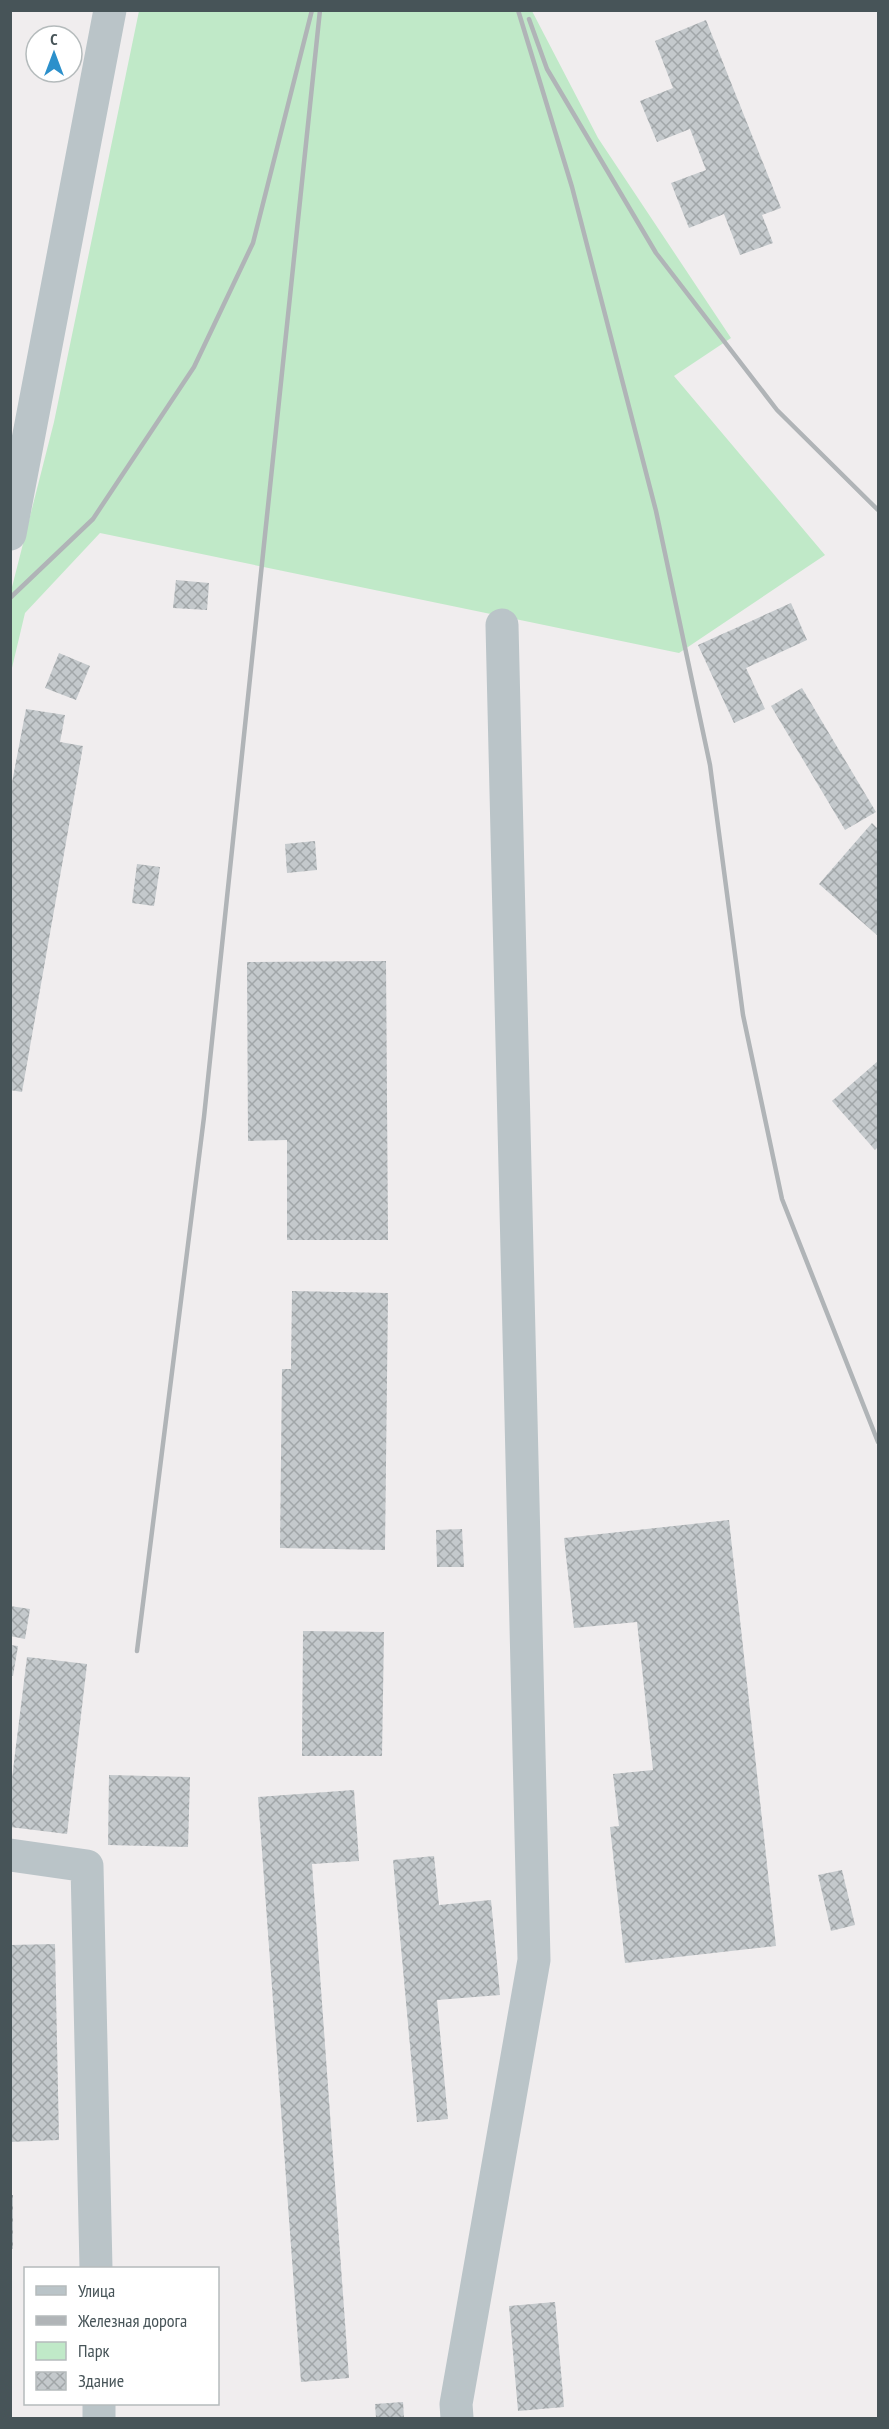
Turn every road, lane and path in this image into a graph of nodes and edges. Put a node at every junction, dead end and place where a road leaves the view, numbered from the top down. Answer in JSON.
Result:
{"nodes":[{"id":1,"x":110,"y":10,"type":"edge"},
{"id":2,"x":10,"y":534,"type":"edge"},
{"id":3,"x":502,"y":625,"type":"dead end"},
{"id":4,"x":10,"y":1855,"type":"edge"},
{"id":5,"x":96,"y":2267,"type":"edge"},
{"id":6,"x":457,"y":2418,"type":"edge"}],
"edges":[{"from":1,"to":2,"type":"street"},
{"from":3,"to":6,"type":"street"},
{"from":4,"to":5,"type":"street"}]}
